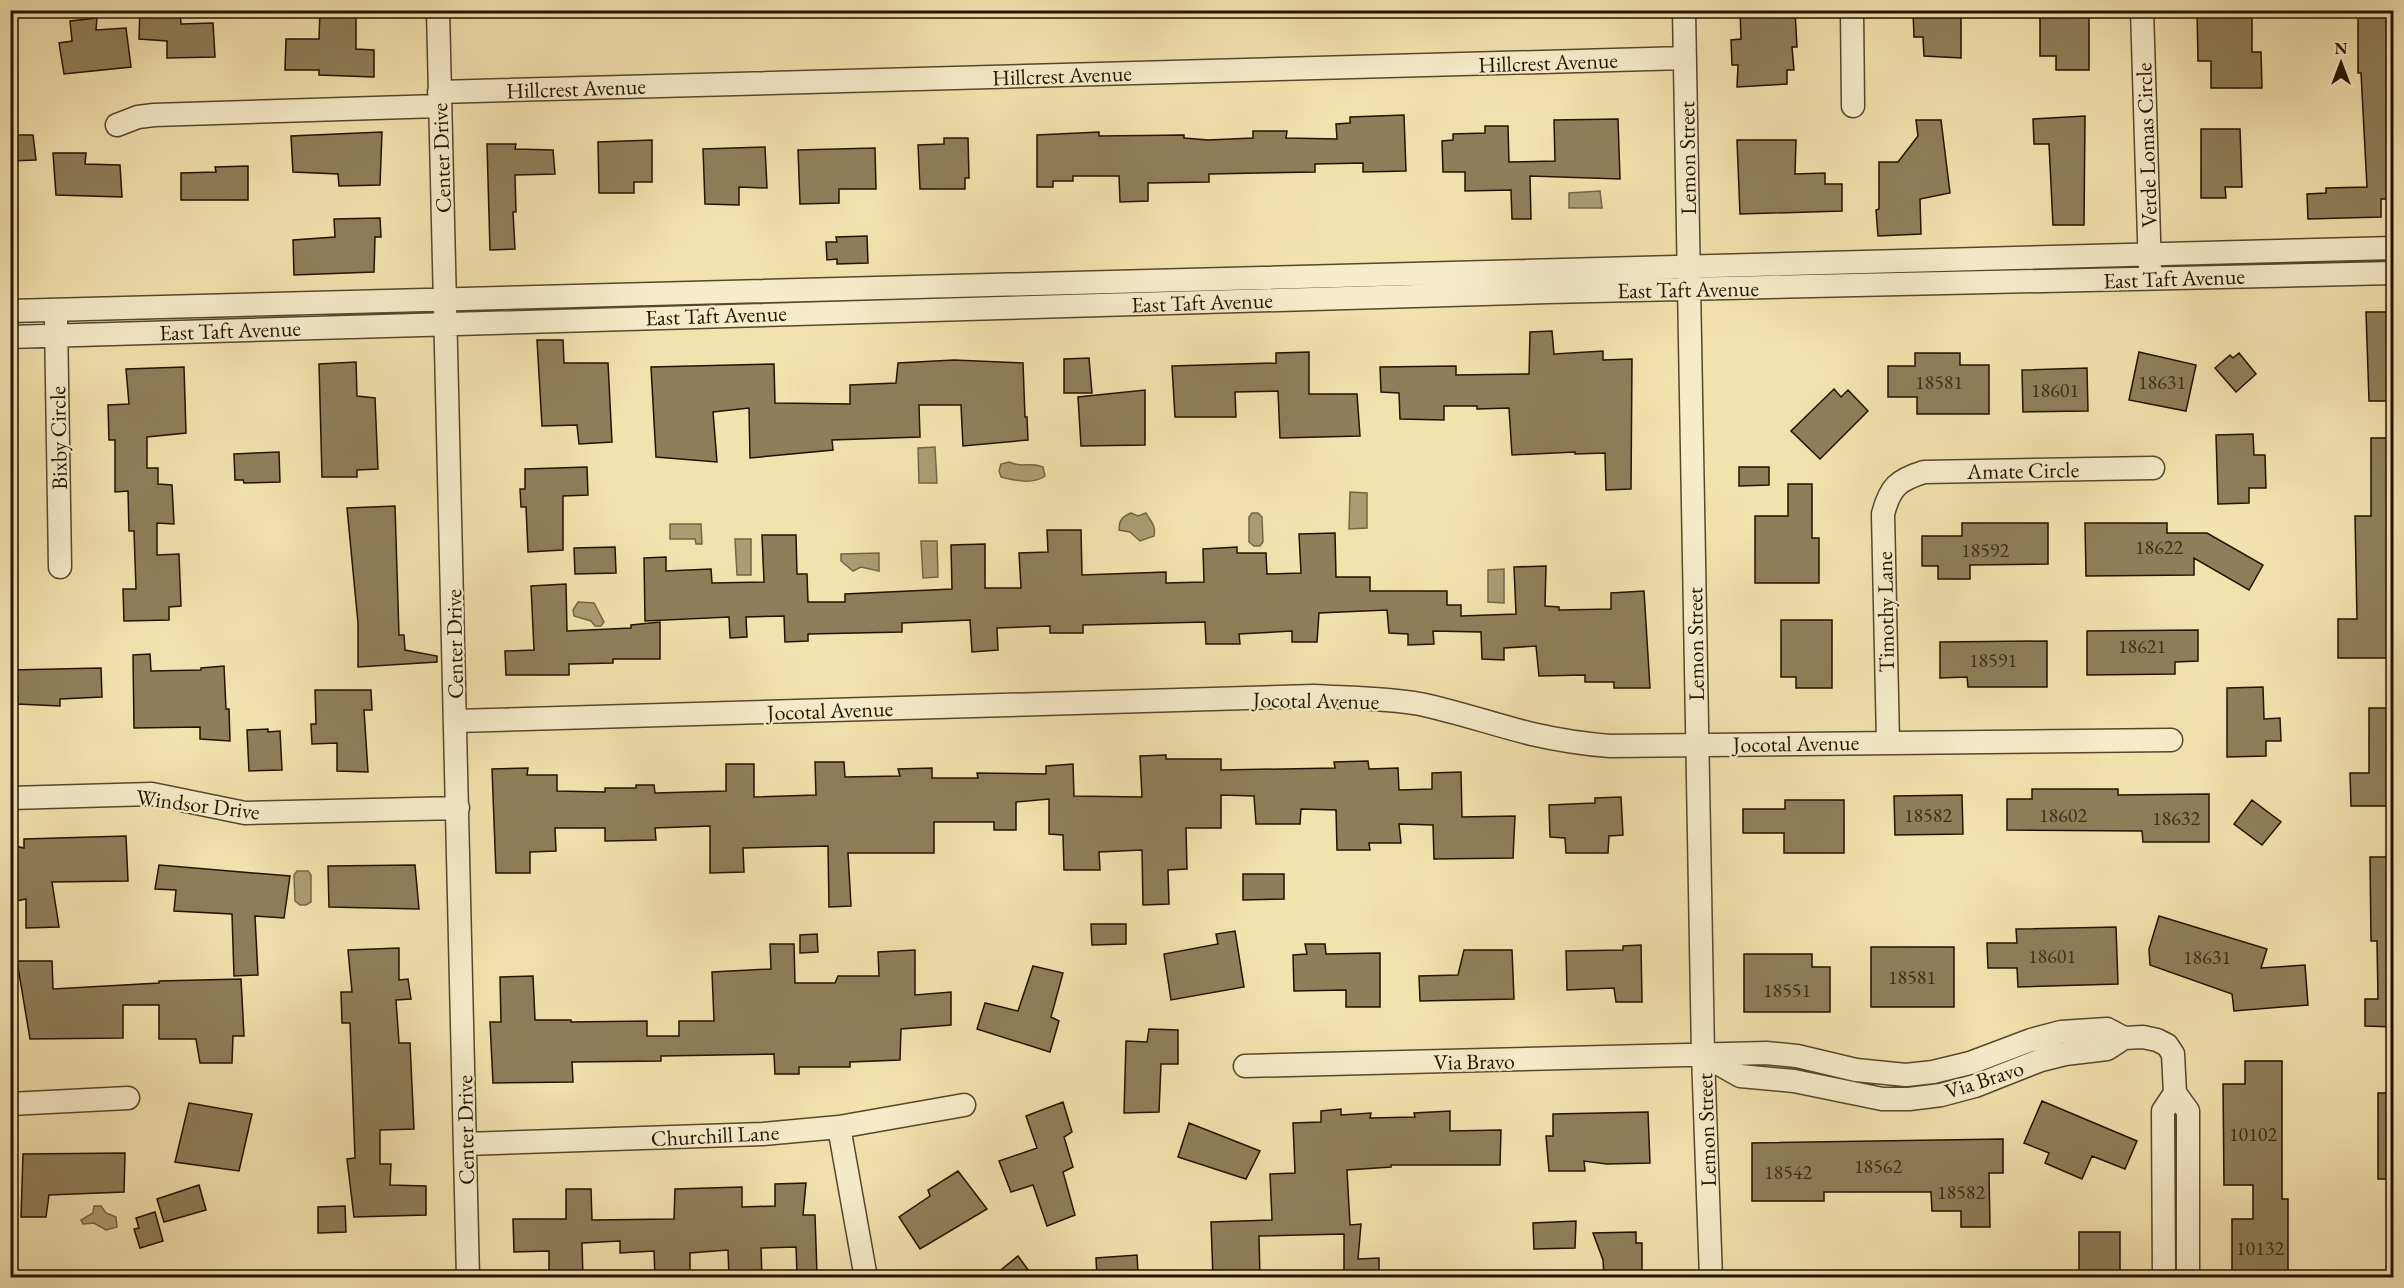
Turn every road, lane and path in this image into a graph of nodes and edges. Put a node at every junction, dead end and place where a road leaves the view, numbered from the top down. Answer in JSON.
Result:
{"nodes":[{"id":1,"x":438,"y":10,"type":"edge"},
{"id":2,"x":1684,"y":10,"type":"edge"},
{"id":3,"x":1852,"y":10,"type":"edge"},
{"id":4,"x":2142,"y":10,"type":"edge"},
{"id":5,"x":1685,"y":58,"type":"junction"},
{"id":6,"x":439,"y":99,"type":"junction"},
{"id":7,"x":1853,"y":106,"type":"dead end"},
{"id":8,"x":117,"y":125,"type":"dead end"},
{"id":9,"x":2394,"y":248,"type":"edge"},
{"id":10,"x":2150,"y":254,"type":"junction"},
{"id":11,"x":2394,"y":273,"type":"edge"},
{"id":12,"x":1689,"y":278,"type":"junction"},
{"id":13,"x":1210,"y":279,"type":"junction"},
{"id":14,"x":2151,"y":279,"type":"junction"},
{"id":15,"x":987,"y":285,"type":"junction"},
{"id":16,"x":446,"y":299,"type":"junction"},
{"id":17,"x":1211,"y":302,"type":"junction"},
{"id":18,"x":988,"y":308,"type":"junction"},
{"id":19,"x":56,"y":310,"type":"junction"},
{"id":20,"x":10,"y":311,"type":"edge"},
{"id":21,"x":446,"y":323,"type":"junction"},
{"id":22,"x":57,"y":335,"type":"junction"},
{"id":23,"x":10,"y":336,"type":"edge"},
{"id":24,"x":2153,"y":468,"type":"dead end"},
{"id":25,"x":1896,"y":485,"type":"joint"},
{"id":26,"x":60,"y":567,"type":"dead end"},
{"id":27,"x":456,"y":721,"type":"junction"},
{"id":28,"x":2171,"y":740,"type":"dead end"},
{"id":29,"x":1888,"y":742,"type":"junction"},
{"id":30,"x":1697,"y":746,"type":"junction"},
{"id":31,"x":10,"y":798,"type":"edge"},
{"id":32,"x":458,"y":808,"type":"junction"},
{"id":33,"x":2124,"y":1038,"type":"junction"},
{"id":34,"x":1993,"y":1054,"type":"junction"},
{"id":35,"x":1703,"y":1055,"type":"junction"},
{"id":36,"x":1245,"y":1066,"type":"dead end"},
{"id":37,"x":1866,"y":1072,"type":"junction"},
{"id":38,"x":1996,"y":1078,"type":"junction"},
{"id":39,"x":2175,"y":1092,"type":"junction"},
{"id":40,"x":1860,"y":1096,"type":"junction"},
{"id":41,"x":128,"y":1098,"type":"dead end"},
{"id":42,"x":10,"y":1104,"type":"edge"},
{"id":43,"x":964,"y":1105,"type":"dead end"},
{"id":44,"x":839,"y":1127,"type":"junction"},
{"id":45,"x":465,"y":1144,"type":"junction"},
{"id":46,"x":468,"y":1278,"type":"edge"},
{"id":47,"x":866,"y":1278,"type":"edge"},
{"id":48,"x":1711,"y":1278,"type":"edge"},
{"id":49,"x":2164,"y":1278,"type":"edge"},
{"id":50,"x":2188,"y":1278,"type":"edge"}],
"edges":[{"from":1,"to":6,"type":"street","name":"Center Drive"},
{"from":2,"to":5,"type":"street","name":"Lemon Street"},
{"from":3,"to":7,"type":"street"},
{"from":4,"to":10,"type":"street","name":"Verde Lomas Circle"},
{"from":5,"to":6,"type":"street","name":"Hillcrest Avenue"},
{"from":5,"to":12,"type":"street","name":"Lemon Street"},
{"from":6,"to":8,"type":"street","name":"Hillcrest Avenue"},
{"from":6,"to":16,"type":"street","name":"Center Drive"},
{"from":9,"to":10,"type":"street","name":"East Taft Avenue"},
{"from":10,"to":12,"type":"street","name":"East Taft Avenue"},
{"from":10,"to":14,"type":"street","name":"Verde Lomas Circle"},
{"from":11,"to":14,"type":"street","name":"East Taft Avenue"},
{"from":12,"to":13,"type":"street","name":"East Taft Avenue"},
{"from":12,"to":14,"type":"street","name":"East Taft Avenue"},
{"from":12,"to":17,"type":"street","name":"East Taft Avenue"},
{"from":12,"to":30,"type":"street","name":"Lemon Street"},
{"from":13,"to":15,"type":"street","name":"East Taft Avenue"},
{"from":13,"to":17,"type":"street"},
{"from":15,"to":16,"type":"street","name":"East Taft Avenue"},
{"from":15,"to":18,"type":"street"},
{"from":16,"to":19,"type":"street","name":"East Taft Avenue"},
{"from":16,"to":21,"type":"street","name":"Center Drive"},
{"from":17,"to":18,"type":"street","name":"East Taft Avenue"},
{"from":18,"to":21,"type":"street","name":"East Taft Avenue"},
{"from":19,"to":20,"type":"street","name":"East Taft Avenue"},
{"from":19,"to":22,"type":"street","name":"Bixby Circle"},
{"from":21,"to":22,"type":"street","name":"East Taft Avenue"},
{"from":21,"to":27,"type":"street","name":"Center Drive"},
{"from":22,"to":23,"type":"street","name":"East Taft Avenue"},
{"from":22,"to":26,"type":"street","name":"Bixby Circle"},
{"from":24,"to":25,"type":"street","name":"Amate Circle"},
{"from":25,"to":29,"type":"street","name":"Timothy Lane"},
{"from":27,"to":30,"type":"street","name":"Jocotal Avenue"},
{"from":27,"to":32,"type":"street","name":"Center Drive"},
{"from":28,"to":29,"type":"street","name":"Jocotal Avenue"},
{"from":29,"to":30,"type":"street","name":"Jocotal Avenue"},
{"from":30,"to":35,"type":"street","name":"Lemon Street"},
{"from":31,"to":32,"type":"street","name":"Windsor Drive"},
{"from":32,"to":45,"type":"street","name":"Center Drive"},
{"from":33,"to":34,"type":"street","name":"Via Bravo"},
{"from":33,"to":38,"type":"street","name":"Via Bravo"},
{"from":33,"to":39,"type":"street","name":"Via Bravo"},
{"from":34,"to":37,"type":"street","name":"Via Bravo"},
{"from":34,"to":38,"type":"street"},
{"from":35,"to":36,"type":"street","name":"Via Bravo"},
{"from":35,"to":37,"type":"street","name":"Via Bravo"},
{"from":35,"to":40,"type":"street","name":"Via Bravo"},
{"from":35,"to":48,"type":"street","name":"Lemon Street"},
{"from":37,"to":40,"type":"street"},
{"from":38,"to":40,"type":"street","name":"Via Bravo"},
{"from":39,"to":49,"type":"street"},
{"from":39,"to":50,"type":"street"},
{"from":41,"to":42,"type":"street"},
{"from":43,"to":44,"type":"street","name":"Churchill Lane"},
{"from":44,"to":45,"type":"street","name":"Churchill Lane"},
{"from":44,"to":47,"type":"street"},
{"from":45,"to":46,"type":"street","name":"Center Drive"}]}
